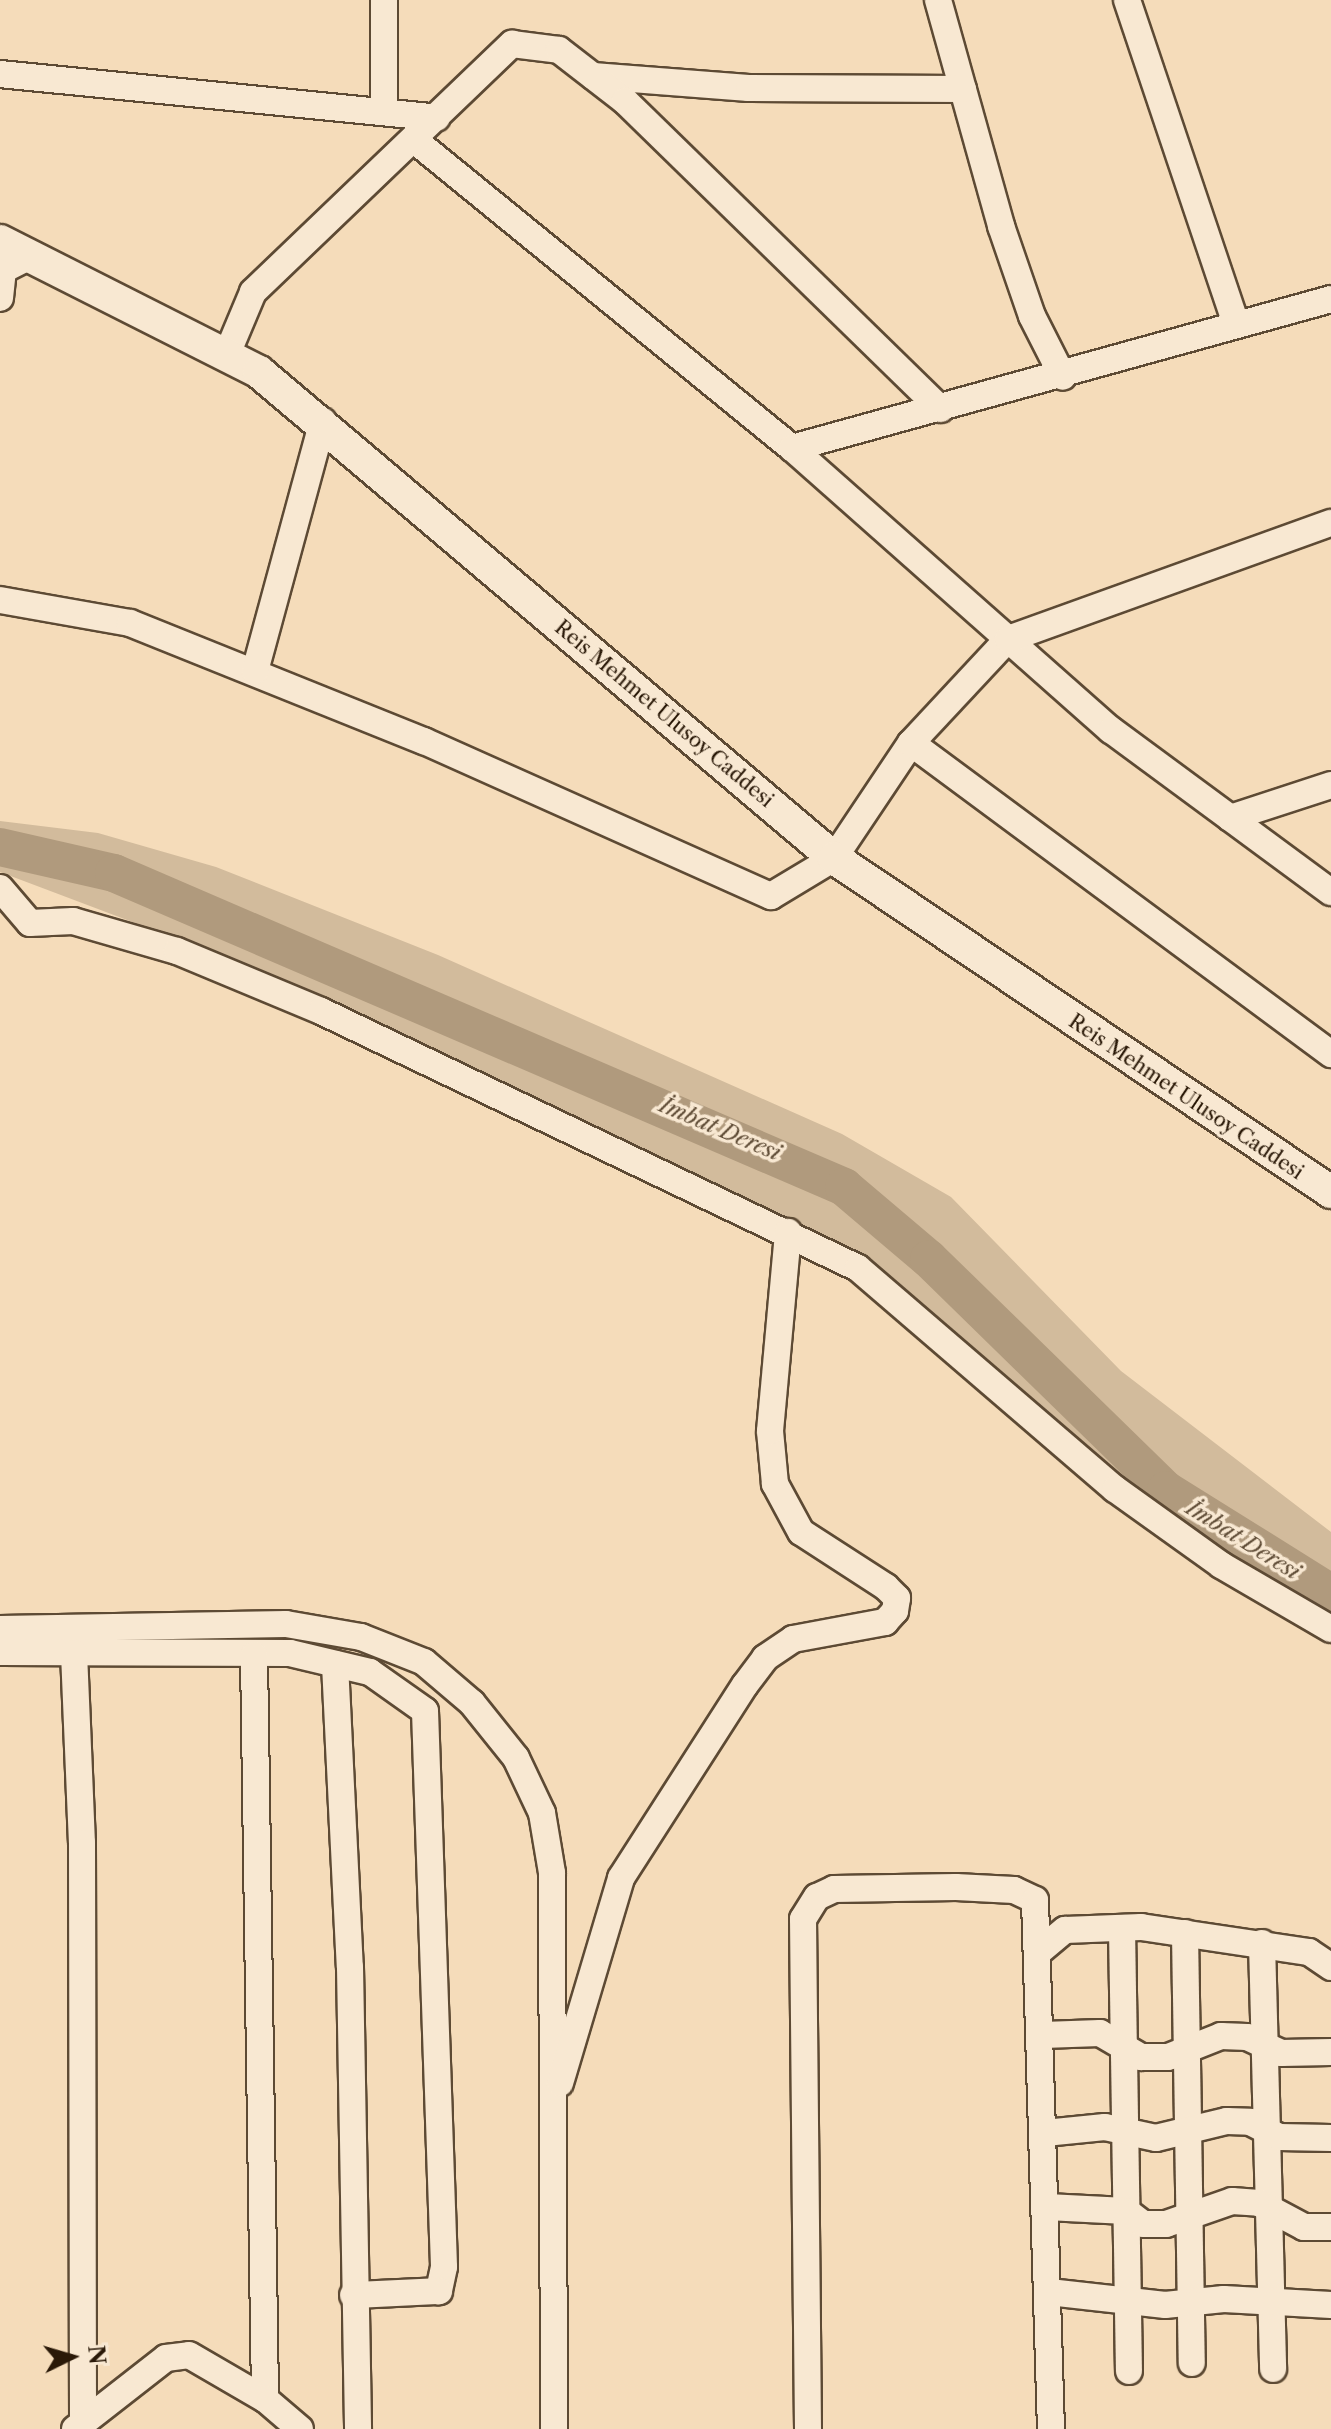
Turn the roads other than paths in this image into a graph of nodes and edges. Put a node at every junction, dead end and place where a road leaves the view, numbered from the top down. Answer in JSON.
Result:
{"nodes":[{"id":1,"x":384,"y":0,"type":"edge"},
{"id":2,"x":938,"y":0,"type":"edge"},
{"id":3,"x":1127,"y":0,"type":"edge"},
{"id":4,"x":0,"y":74,"type":"edge"},
{"id":5,"x":593,"y":76,"type":"junction"},
{"id":6,"x":963,"y":89,"type":"junction"},
{"id":7,"x":384,"y":111,"type":"junction"},
{"id":8,"x":437,"y":118,"type":"junction"},
{"id":9,"x":413,"y":139,"type":"junction"},
{"id":10,"x":14,"y":250,"type":"edge"},
{"id":11,"x":0,"y":298,"type":"edge"},
{"id":12,"x":1331,"y":299,"type":"edge"},
{"id":13,"x":1236,"y":323,"type":"junction"},
{"id":14,"x":227,"y":354,"type":"junction"},
{"id":15,"x":1063,"y":377,"type":"junction"},
{"id":16,"x":941,"y":409,"type":"junction"},
{"id":17,"x":323,"y":421,"type":"junction"},
{"id":18,"x":792,"y":448,"type":"junction"},
{"id":19,"x":1331,"y":523,"type":"edge"},
{"id":20,"x":0,"y":600,"type":"edge"},
{"id":21,"x":1008,"y":639,"type":"junction"},
{"id":22,"x":255,"y":671,"type":"junction"},
{"id":23,"x":911,"y":743,"type":"junction"},
{"id":24,"x":1331,"y":785,"type":"edge"},
{"id":25,"x":1230,"y":818,"type":"junction"},
{"id":26,"x":834,"y":858,"type":"junction"},
{"id":27,"x":0,"y":888,"type":"edge"},
{"id":28,"x":1331,"y":892,"type":"edge"},
{"id":29,"x":1331,"y":1054,"type":"edge"},
{"id":30,"x":1331,"y":1192,"type":"edge"},
{"id":31,"x":788,"y":1232,"type":"junction"},
{"id":32,"x":0,"y":1629,"type":"edge"},
{"id":33,"x":1331,"y":1629,"type":"edge"},
{"id":34,"x":0,"y":1652,"type":"edge"},
{"id":35,"x":74,"y":1653,"type":"junction"},
{"id":36,"x":254,"y":1655,"type":"junction"},
{"id":37,"x":335,"y":1664,"type":"junction"},
{"id":38,"x":1122,"y":1928,"type":"junction"},
{"id":39,"x":1185,"y":1933,"type":"junction"},
{"id":40,"x":1262,"y":1943,"type":"junction"},
{"id":41,"x":1042,"y":1949,"type":"junction"},
{"id":42,"x":1331,"y":1967,"type":"edge"},
{"id":43,"x":1043,"y":2035,"type":"junction"},
{"id":44,"x":1265,"y":2045,"type":"junction"},
{"id":45,"x":1124,"y":2047,"type":"junction"},
{"id":46,"x":1187,"y":2050,"type":"junction"},
{"id":47,"x":1331,"y":2052,"type":"edge"},
{"id":48,"x":553,"y":2101,"type":"junction"},
{"id":49,"x":1267,"y":2131,"type":"junction"},
{"id":50,"x":1188,"y":2132,"type":"junction"},
{"id":51,"x":1045,"y":2133,"type":"junction"},
{"id":52,"x":1125,"y":2133,"type":"junction"},
{"id":53,"x":1331,"y":2138,"type":"edge"},
{"id":54,"x":1047,"y":2207,"type":"junction"},
{"id":55,"x":1126,"y":2211,"type":"junction"},
{"id":56,"x":1269,"y":2211,"type":"junction"},
{"id":57,"x":1189,"y":2213,"type":"junction"},
{"id":58,"x":1331,"y":2227,"type":"edge"},
{"id":59,"x":1049,"y":2292,"type":"junction"},
{"id":60,"x":353,"y":2295,"type":"junction"},
{"id":61,"x":1128,"y":2299,"type":"junction"},
{"id":62,"x":1271,"y":2302,"type":"junction"},
{"id":63,"x":1191,"y":2303,"type":"junction"},
{"id":64,"x":1331,"y":2305,"type":"edge"},
{"id":65,"x":1192,"y":2363,"type":"dead end"},
{"id":66,"x":1273,"y":2369,"type":"dead end"},
{"id":67,"x":1129,"y":2371,"type":"dead end"},
{"id":68,"x":265,"y":2399,"type":"junction"},
{"id":69,"x":79,"y":2425,"type":"edge"},
{"id":70,"x":300,"y":2429,"type":"edge"},
{"id":71,"x":358,"y":2429,"type":"edge"},
{"id":72,"x":554,"y":2429,"type":"edge"},
{"id":73,"x":808,"y":2429,"type":"edge"},
{"id":74,"x":1051,"y":2429,"type":"edge"}],
"edges":[{"from":1,"to":7,"type":"street"},
{"from":2,"to":6,"type":"street"},
{"from":3,"to":13,"type":"street"},
{"from":4,"to":7,"type":"street"},
{"from":5,"to":6,"type":"street"},
{"from":5,"to":8,"type":"street"},
{"from":5,"to":16,"type":"street"},
{"from":6,"to":15,"type":"street"},
{"from":7,"to":8,"type":"street"},
{"from":8,"to":9,"type":"street"},
{"from":9,"to":14,"type":"street"},
{"from":9,"to":18,"type":"street"},
{"from":10,"to":11,"type":"street"},
{"from":10,"to":14,"type":"street","name":"Reis Mehmet Ulusoy Caddesi"},
{"from":12,"to":13,"type":"street"},
{"from":13,"to":15,"type":"street"},
{"from":14,"to":17,"type":"street","name":"Reis Mehmet Ulusoy Caddesi"},
{"from":15,"to":16,"type":"street"},
{"from":16,"to":18,"type":"street"},
{"from":17,"to":22,"type":"street"},
{"from":17,"to":26,"type":"street","name":"Reis Mehmet Ulusoy Caddesi"},
{"from":18,"to":21,"type":"street"},
{"from":19,"to":21,"type":"street"},
{"from":20,"to":22,"type":"street"},
{"from":21,"to":23,"type":"street"},
{"from":21,"to":25,"type":"street"},
{"from":22,"to":26,"type":"street"},
{"from":23,"to":26,"type":"street"},
{"from":23,"to":29,"type":"street"},
{"from":24,"to":25,"type":"street"},
{"from":25,"to":28,"type":"street"},
{"from":26,"to":30,"type":"street","name":"Reis Mehmet Ulusoy Caddesi"},
{"from":27,"to":31,"type":"street"},
{"from":31,"to":33,"type":"street"},
{"from":31,"to":48,"type":"street"},
{"from":32,"to":48,"type":"street"},
{"from":34,"to":35,"type":"street"},
{"from":35,"to":36,"type":"street"},
{"from":35,"to":69,"type":"street"},
{"from":36,"to":37,"type":"street"},
{"from":36,"to":68,"type":"street"},
{"from":37,"to":60,"type":"street"},
{"from":37,"to":60,"type":"street"},
{"from":38,"to":39,"type":"street"},
{"from":38,"to":41,"type":"street"},
{"from":38,"to":45,"type":"street"},
{"from":39,"to":40,"type":"street"},
{"from":39,"to":46,"type":"street"},
{"from":40,"to":42,"type":"street"},
{"from":40,"to":44,"type":"street"},
{"from":41,"to":43,"type":"street"},
{"from":41,"to":73,"type":"street"},
{"from":43,"to":45,"type":"street"},
{"from":43,"to":51,"type":"street"},
{"from":44,"to":46,"type":"street"},
{"from":44,"to":47,"type":"street"},
{"from":44,"to":49,"type":"street"},
{"from":45,"to":46,"type":"street"},
{"from":45,"to":52,"type":"street"},
{"from":46,"to":50,"type":"street"},
{"from":48,"to":72,"type":"street"},
{"from":49,"to":50,"type":"street"},
{"from":49,"to":53,"type":"street"},
{"from":49,"to":56,"type":"street"},
{"from":50,"to":52,"type":"street"},
{"from":50,"to":57,"type":"street"},
{"from":51,"to":52,"type":"street"},
{"from":51,"to":54,"type":"street"},
{"from":52,"to":55,"type":"street"},
{"from":54,"to":55,"type":"street"},
{"from":54,"to":59,"type":"street"},
{"from":55,"to":57,"type":"street"},
{"from":55,"to":61,"type":"street"},
{"from":56,"to":57,"type":"street"},
{"from":56,"to":58,"type":"street"},
{"from":56,"to":62,"type":"street"},
{"from":57,"to":63,"type":"street"},
{"from":59,"to":61,"type":"street"},
{"from":59,"to":74,"type":"street"},
{"from":60,"to":71,"type":"street"},
{"from":61,"to":63,"type":"street"},
{"from":61,"to":67,"type":"street"},
{"from":62,"to":63,"type":"street"},
{"from":62,"to":64,"type":"street"},
{"from":62,"to":66,"type":"street"},
{"from":63,"to":65,"type":"street"},
{"from":68,"to":69,"type":"street"},
{"from":68,"to":70,"type":"street"}]}
